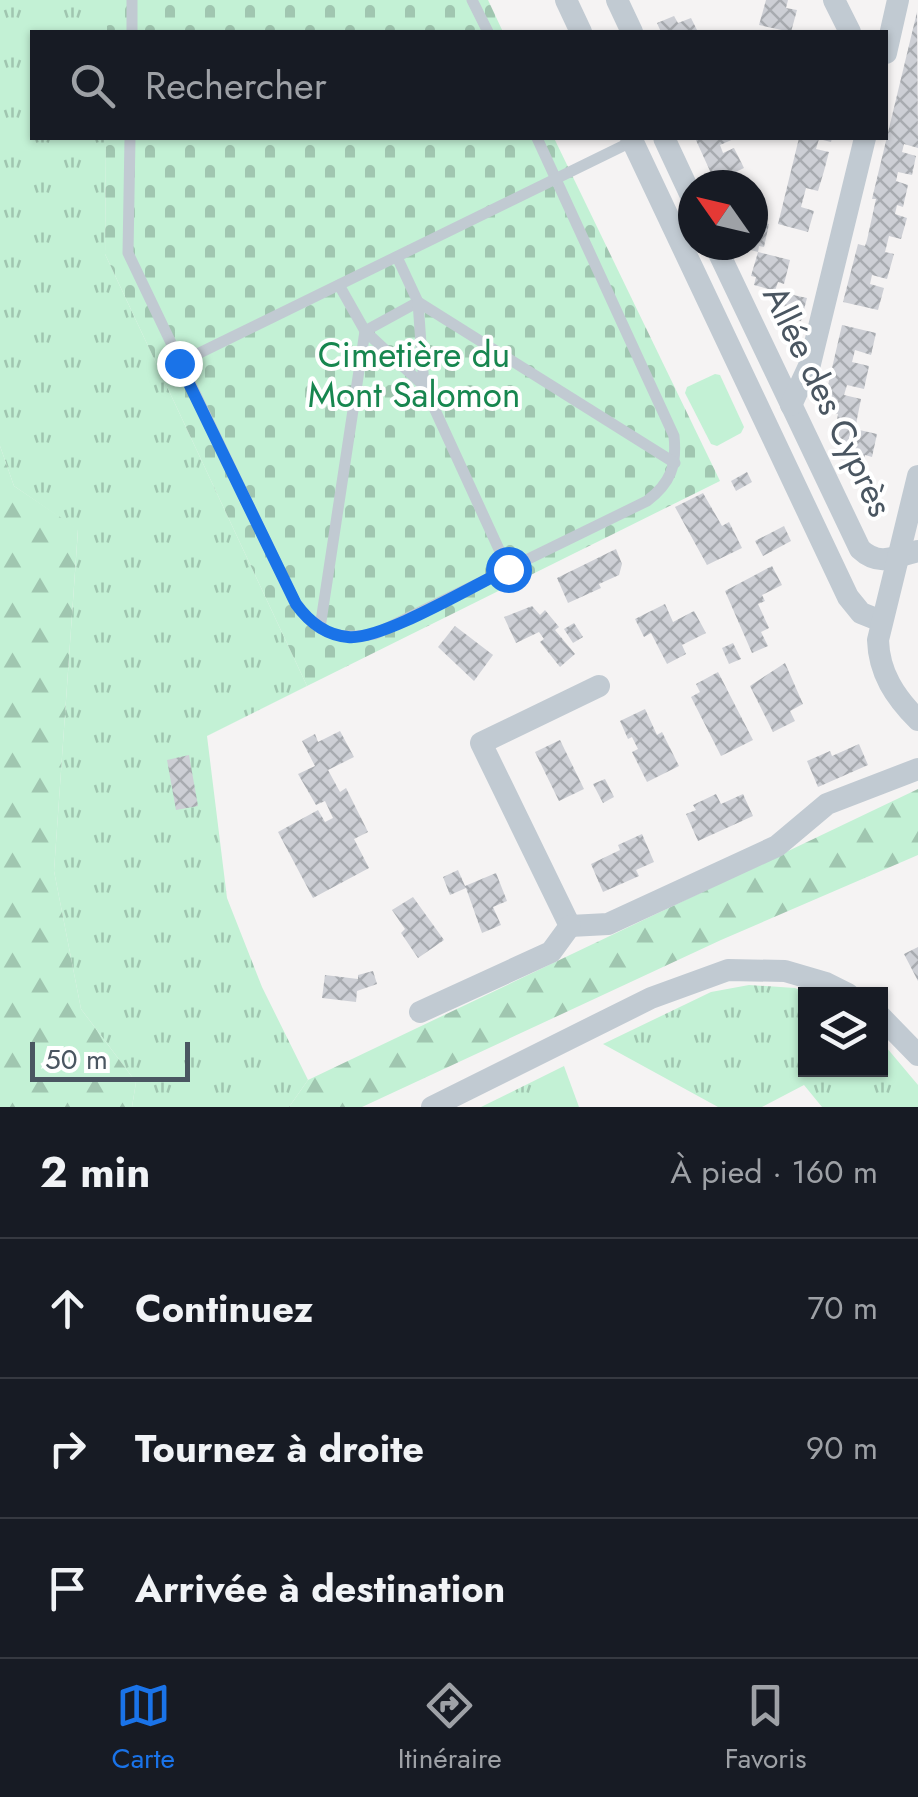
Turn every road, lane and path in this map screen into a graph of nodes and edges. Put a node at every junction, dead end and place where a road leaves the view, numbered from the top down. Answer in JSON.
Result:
{"nodes":[{"id":1,"x":132,"y":0,"type":"edge"},
{"id":2,"x":472,"y":0,"type":"edge"},
{"id":3,"x":566,"y":0,"type":"edge"},
{"id":4,"x":617,"y":0,"type":"edge"},
{"id":5,"x":834,"y":0,"type":"edge"},
{"id":6,"x":898,"y":0,"type":"edge"},
{"id":7,"x":132,"y":30,"type":"edge"},
{"id":8,"x":487,"y":30,"type":"edge"},
{"id":9,"x":580,"y":30,"type":"edge"},
{"id":10,"x":631,"y":30,"type":"edge"},
{"id":11,"x":849,"y":30,"type":"edge"},
{"id":12,"x":888,"y":44,"type":"edge"},
{"id":13,"x":130,"y":140,"type":"edge"},
{"id":14,"x":537,"y":140,"type":"edge"},
{"id":15,"x":630,"y":140,"type":"edge"},
{"id":16,"x":632,"y":140,"type":"edge"},
{"id":17,"x":665,"y":140,"type":"edge"},
{"id":18,"x":865,"y":140,"type":"edge"},
{"id":19,"x":679,"y":170,"type":"edge"},
{"id":20,"x":556,"y":180,"type":"junction"},
{"id":21,"x":396,"y":257,"type":"junction"},
{"id":22,"x":721,"y":260,"type":"edge"},
{"id":23,"x":339,"y":285,"type":"junction"},
{"id":24,"x":418,"y":302,"type":"junction"},
{"id":25,"x":365,"y":332,"type":"junction"},
{"id":26,"x":179,"y":363,"type":"junction"},
{"id":27,"x":424,"y":386,"type":"junction"},
{"id":28,"x":791,"y":405,"type":"junction"},
{"id":29,"x":675,"y":462,"type":"junction"},
{"id":30,"x":918,"y":476,"type":"edge"},
{"id":31,"x":908,"y":554,"type":"edge"},
{"id":32,"x":508,"y":569,"type":"junction"},
{"id":33,"x":881,"y":621,"type":"junction"},
{"id":34,"x":320,"y":628,"type":"junction"},
{"id":35,"x":599,"y":686,"type":"dead end"},
{"id":36,"x":918,"y":720,"type":"edge"},
{"id":37,"x":918,"y":769,"type":"edge"},
{"id":38,"x":570,"y":926,"type":"junction"},
{"id":39,"x":833,"y":987,"type":"edge"},
{"id":40,"x":420,"y":1012,"type":"dead end"},
{"id":41,"x":888,"y":1024,"type":"edge"},
{"id":42,"x":918,"y":1055,"type":"edge"},
{"id":43,"x":432,"y":1107,"type":"edge"}],
"edges":[{"from":1,"to":7,"type":"lane"},
{"from":2,"to":8,"type":"lane"},
{"from":3,"to":9,"type":"street"},
{"from":4,"to":10,"type":"street"},
{"from":5,"to":11,"type":"street"},
{"from":6,"to":12,"type":"street"},
{"from":13,"to":26,"type":"lane"},
{"from":14,"to":20,"type":"lane"},
{"from":15,"to":20,"type":"lane"},
{"from":16,"to":33,"type":"street"},
{"from":17,"to":19,"type":"street"},
{"from":18,"to":28,"type":"street"},
{"from":20,"to":21,"type":"lane"},
{"from":20,"to":29,"type":"lane"},
{"from":21,"to":23,"type":"lane"},
{"from":21,"to":24,"type":"lane"},
{"from":22,"to":28,"type":"street","name":"Allée des Cyprès"},
{"from":23,"to":25,"type":"lane"},
{"from":23,"to":26,"type":"lane"},
{"from":24,"to":25,"type":"lane"},
{"from":24,"to":27,"type":"lane"},
{"from":24,"to":29,"type":"lane"},
{"from":25,"to":27,"type":"lane"},
{"from":25,"to":34,"type":"lane"},
{"from":26,"to":34,"type":"lane"},
{"from":27,"to":32,"type":"lane"},
{"from":28,"to":31,"type":"street","name":"Allée des Cyprès"},
{"from":29,"to":32,"type":"lane"},
{"from":30,"to":31,"type":"street"},
{"from":31,"to":33,"type":"street"},
{"from":32,"to":34,"type":"lane"},
{"from":33,"to":36,"type":"street"},
{"from":35,"to":38,"type":"street"},
{"from":37,"to":38,"type":"street"},
{"from":38,"to":40,"type":"street"},
{"from":39,"to":43,"type":"street"},
{"from":41,"to":42,"type":"street"}]}
